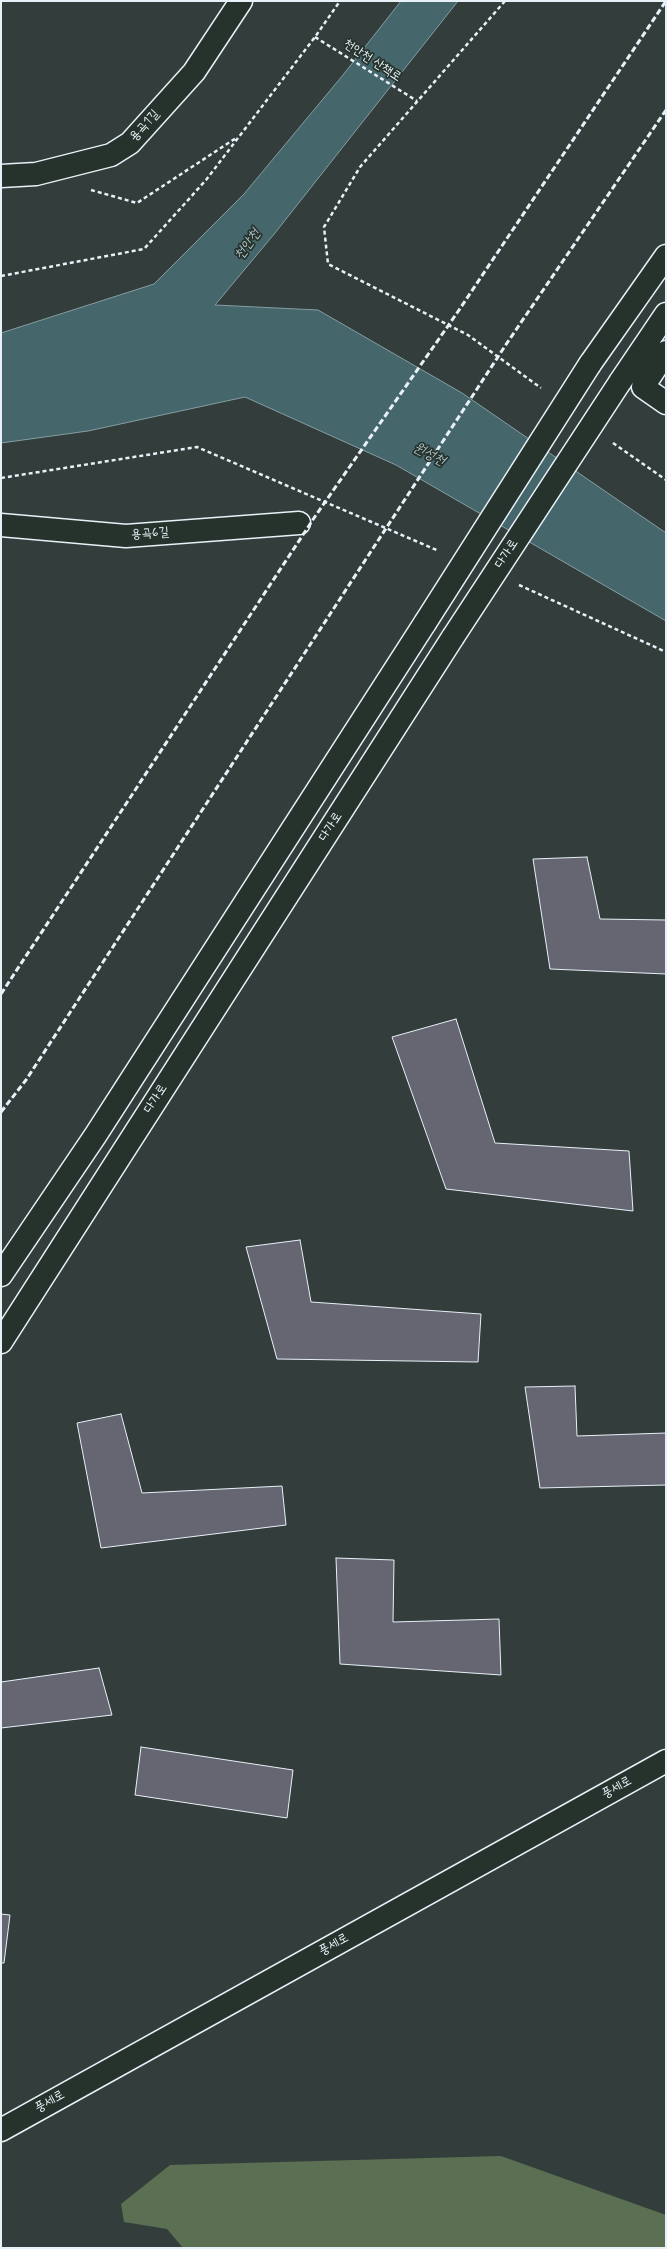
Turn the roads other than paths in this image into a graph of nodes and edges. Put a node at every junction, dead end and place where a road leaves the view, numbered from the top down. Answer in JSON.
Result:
{"nodes":[{"id":1,"x":241,"y":1,"type":"edge"},
{"id":2,"x":1,"y":176,"type":"edge"},
{"id":3,"x":666,"y":256,"type":"edge"},
{"id":4,"x":666,"y":314,"type":"edge"},
{"id":5,"x":666,"y":352,"type":"edge"},
{"id":6,"x":666,"y":403,"type":"edge"},
{"id":7,"x":299,"y":523,"type":"dead end"},
{"id":8,"x":1,"y":525,"type":"edge"},
{"id":9,"x":1,"y":1275,"type":"edge"},
{"id":10,"x":1,"y":1342,"type":"edge"},
{"id":11,"x":666,"y":1761,"type":"edge"},
{"id":12,"x":1,"y":2130,"type":"edge"}],
"edges":[{"from":1,"to":2,"type":"street","name":"용곡1길"},
{"from":3,"to":9,"type":"street","bridge":true},
{"from":4,"to":10,"type":"street","name":"다가로","bridge":true},
{"from":5,"to":6,"type":"street"},
{"from":7,"to":8,"type":"street","name":"용곡6길"},
{"from":11,"to":12,"type":"street","name":"풍세로"}]}
